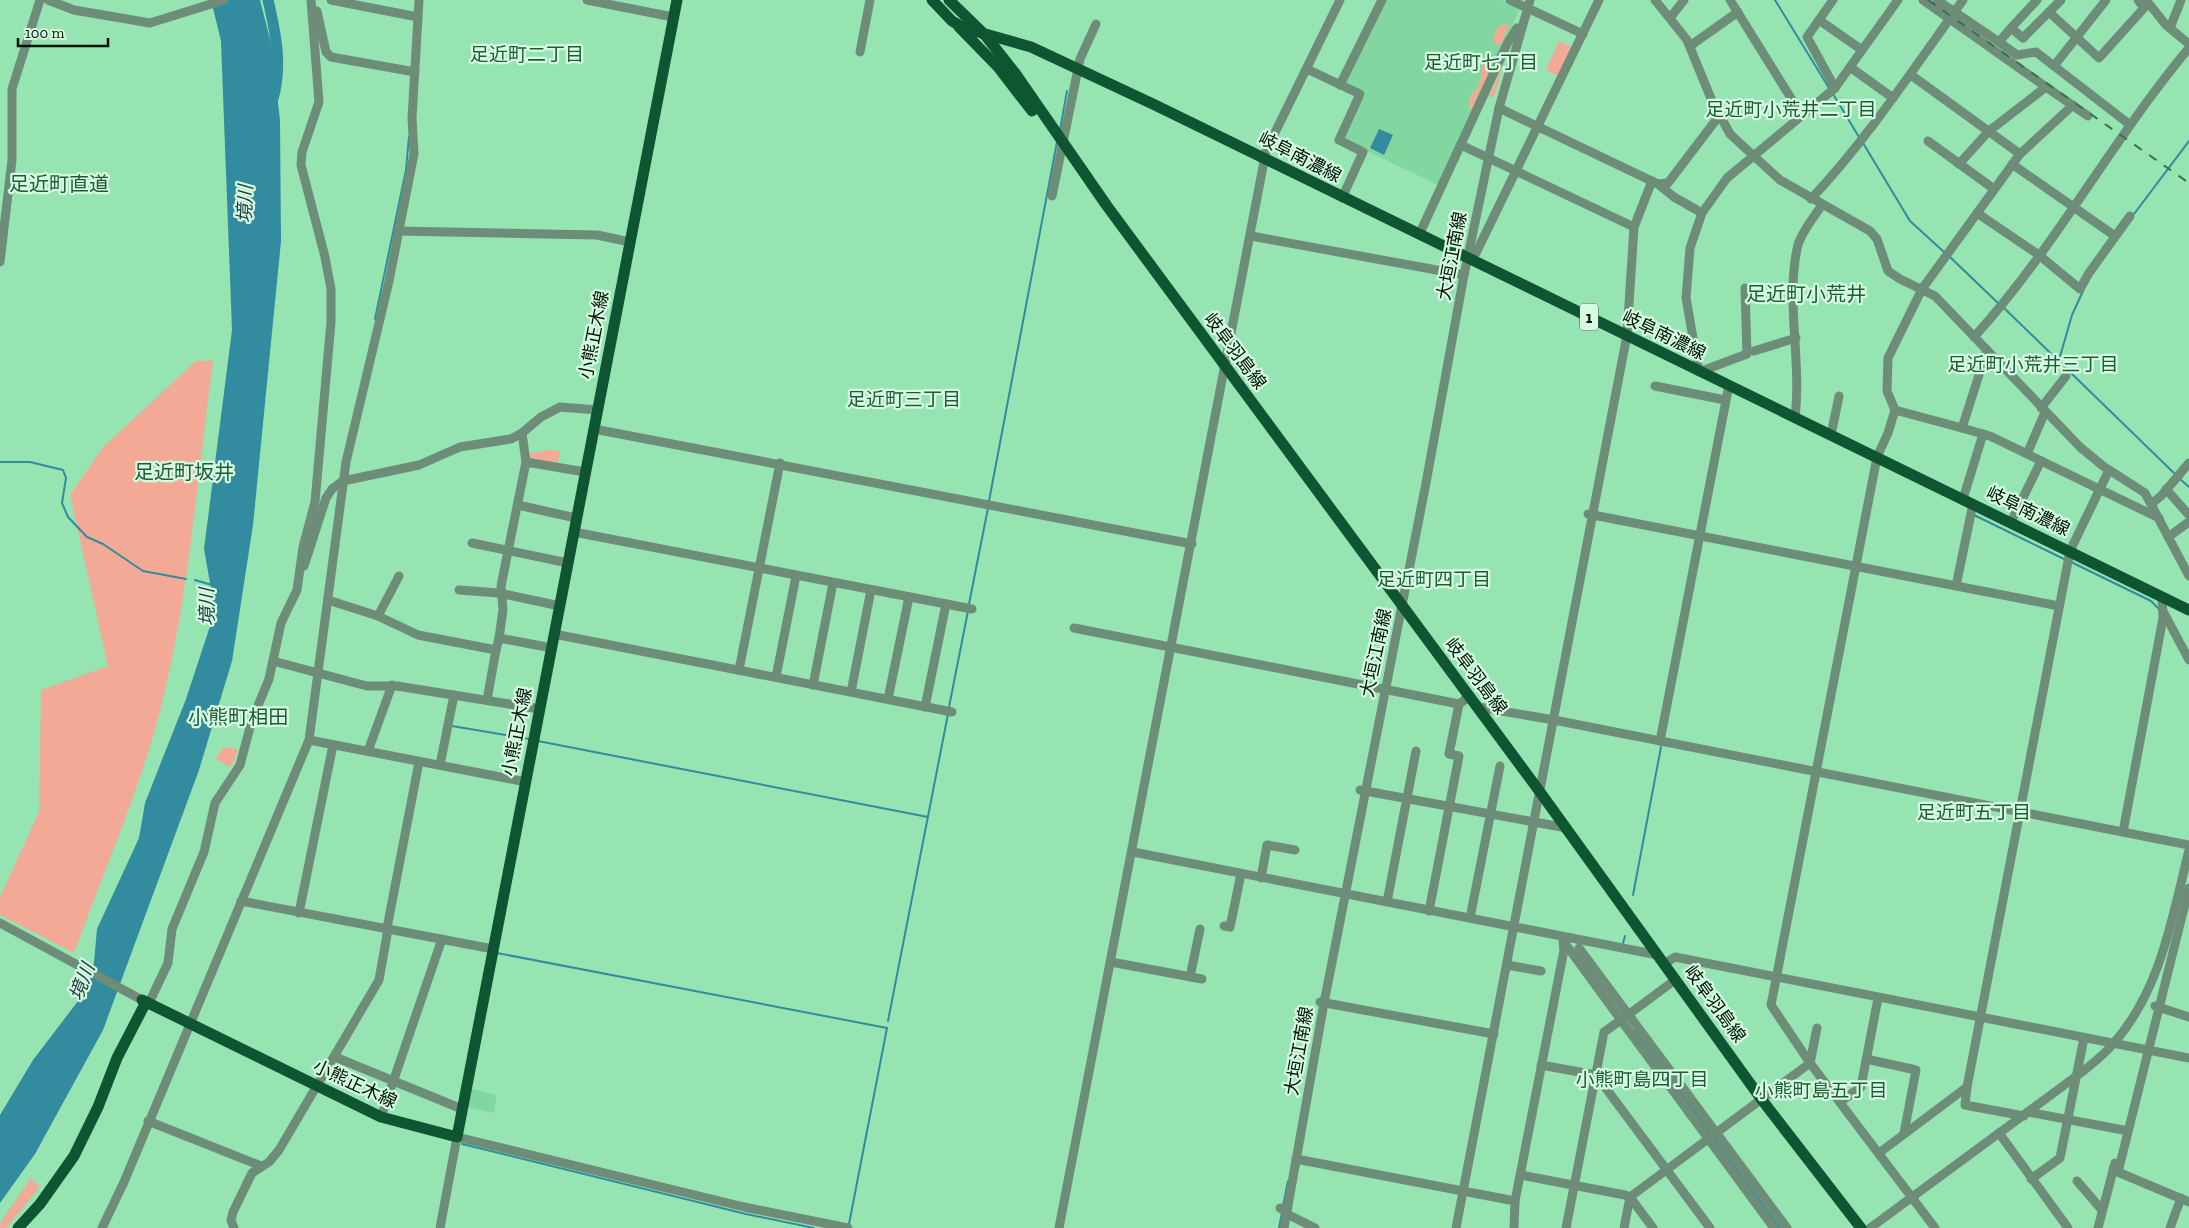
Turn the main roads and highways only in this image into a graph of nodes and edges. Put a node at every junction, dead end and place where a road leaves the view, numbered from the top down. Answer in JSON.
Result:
{"nodes":[{"id":1,"x":677,"y":0,"type":"edge"},
{"id":2,"x":932,"y":0,"type":"edge"},
{"id":3,"x":949,"y":0,"type":"edge"},
{"id":4,"x":952,"y":21,"type":"junction"},
{"id":5,"x":985,"y":34,"type":"junction"},
{"id":6,"x":1063,"y":146,"type":"junction"},
{"id":7,"x":2189,"y":610,"type":"edge"},
{"id":8,"x":18,"y":1228,"type":"edge"},
{"id":9,"x":1861,"y":1228,"type":"edge"}],
"edges":[{"from":1,"to":8,"type":"main road","name":"小熊正木線"},
{"from":2,"to":4,"type":"main road","name":"岐阜南濃線","number":"1"},
{"from":3,"to":5,"type":"main road","name":"岐阜南濃線","number":"1"},
{"from":4,"to":5,"type":"main road","name":"岐阜南濃線","number":"1"},
{"from":4,"to":6,"type":"main road","name":"岐阜羽島線"},
{"from":5,"to":6,"type":"main road","name":"岐阜羽島線"},
{"from":5,"to":7,"type":"main road","name":"岐阜南濃線","number":"1"},
{"from":6,"to":9,"type":"main road","name":"岐阜羽島線"}]}
